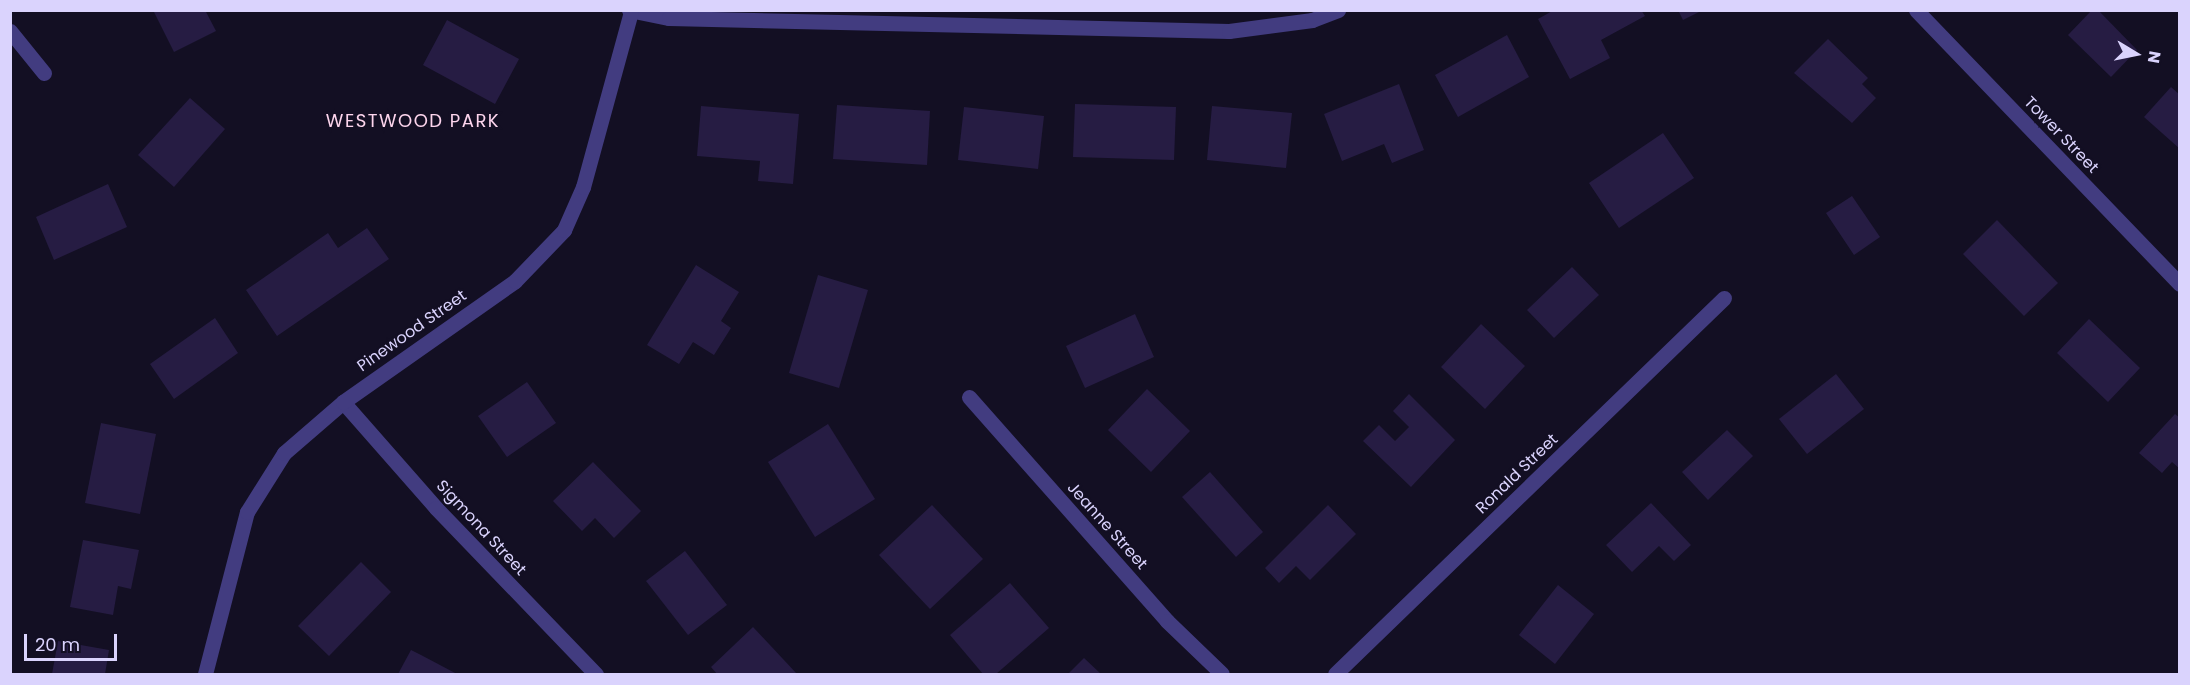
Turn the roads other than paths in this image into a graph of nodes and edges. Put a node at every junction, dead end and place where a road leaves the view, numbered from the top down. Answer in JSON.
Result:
{"nodes":[{"id":1,"x":1338,"y":10,"type":"edge"},
{"id":2,"x":1916,"y":10,"type":"edge"},
{"id":3,"x":630,"y":11,"type":"edge"},
{"id":4,"x":10,"y":31,"type":"edge"},
{"id":5,"x":44,"y":73,"type":"dead end"},
{"id":6,"x":2180,"y":284,"type":"edge"},
{"id":7,"x":1724,"y":298,"type":"dead end"},
{"id":8,"x":969,"y":397,"type":"dead end"},
{"id":9,"x":343,"y":402,"type":"junction"},
{"id":10,"x":205,"y":675,"type":"edge"},
{"id":11,"x":596,"y":675,"type":"edge"},
{"id":12,"x":1222,"y":675,"type":"edge"},
{"id":13,"x":1335,"y":675,"type":"edge"}],
"edges":[{"from":1,"to":3,"type":"street"},
{"from":2,"to":6,"type":"street","name":"Tower Street"},
{"from":3,"to":9,"type":"street","name":"Pinewood Street"},
{"from":4,"to":5,"type":"street"},
{"from":7,"to":13,"type":"street","name":"Ronald Street"},
{"from":8,"to":12,"type":"street","name":"Jeanne Street"},
{"from":9,"to":10,"type":"street","name":"Pinewood Street"},
{"from":9,"to":11,"type":"street","name":"Sigmona Street"}]}
